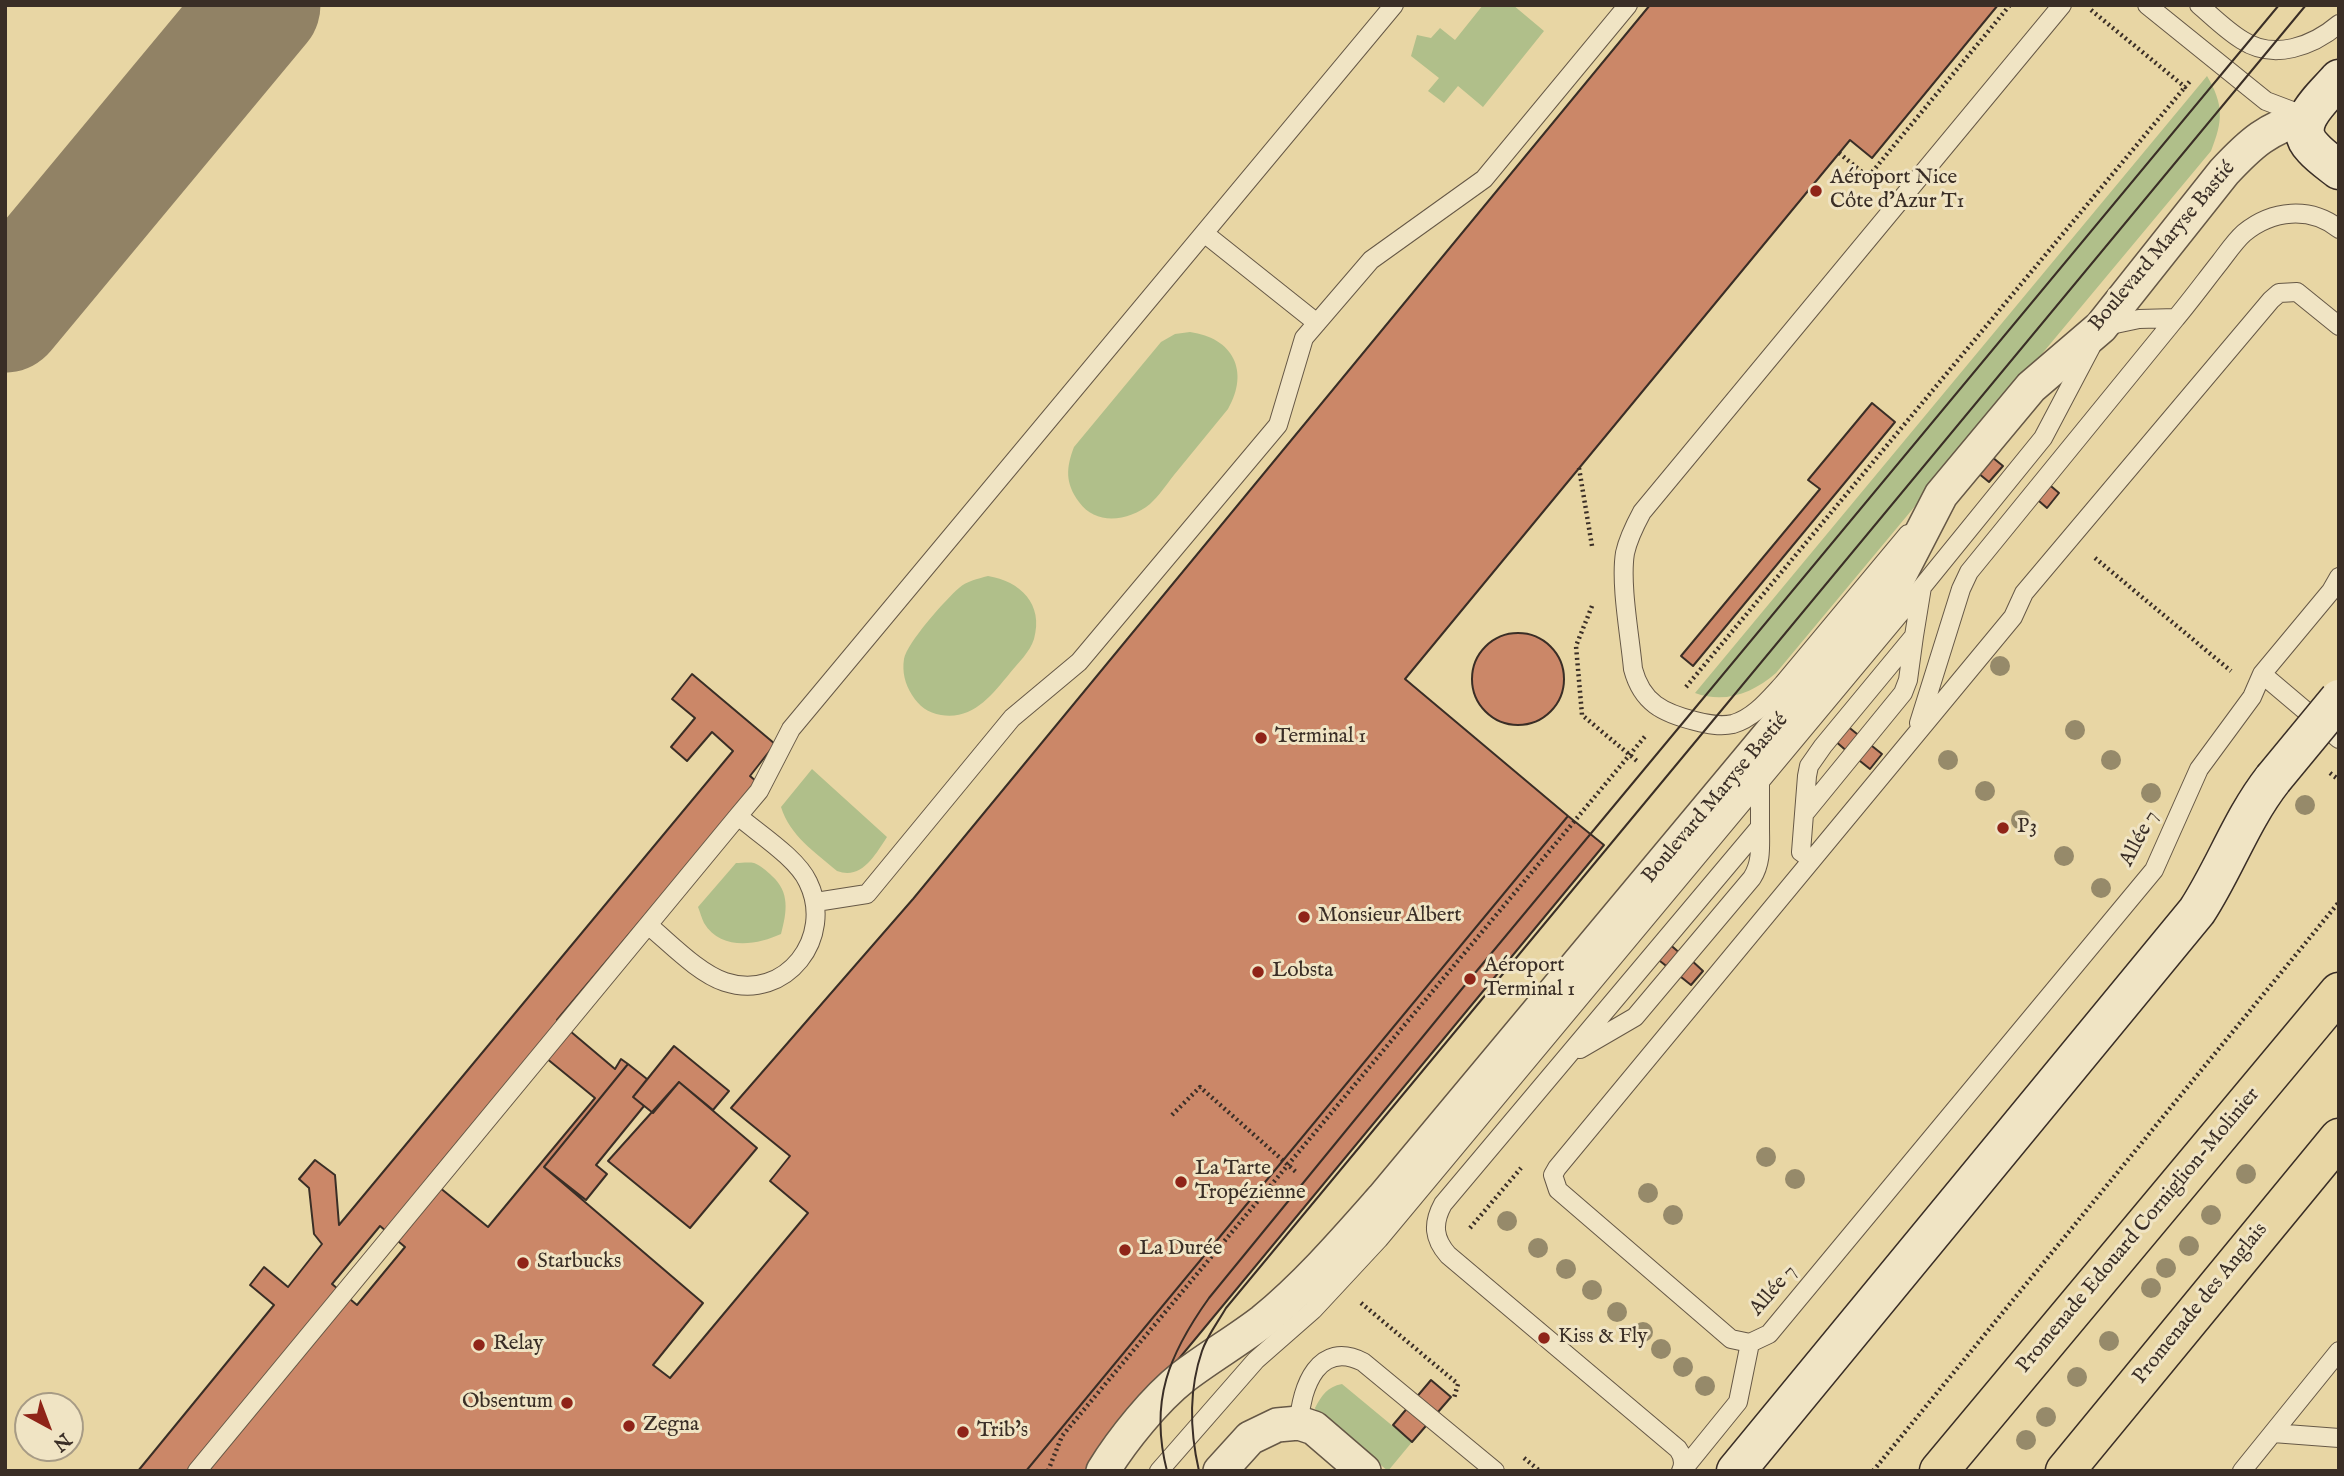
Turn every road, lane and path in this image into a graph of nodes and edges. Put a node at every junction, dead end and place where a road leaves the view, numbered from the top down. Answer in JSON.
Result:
{"nodes":[{"id":1,"x":1394,"y":5,"type":"edge"},
{"id":2,"x":1628,"y":5,"type":"edge"},
{"id":3,"x":2010,"y":5,"type":"edge"},
{"id":4,"x":2062,"y":5,"type":"edge"},
{"id":5,"x":2147,"y":5,"type":"edge"},
{"id":6,"x":2199,"y":5,"type":"edge"},
{"id":7,"x":2339,"y":24,"type":"edge"},
{"id":8,"x":2339,"y":79,"type":"edge"},
{"id":9,"x":2185,"y":88,"type":"dead end"},
{"id":10,"x":2323,"y":117,"type":"edge"},
{"id":11,"x":1839,"y":153,"type":"dead end"},
{"id":12,"x":2339,"y":170,"type":"edge"},
{"id":13,"x":2339,"y":229,"type":"edge"},
{"id":14,"x":1204,"y":233,"type":"junction"},
{"id":15,"x":2176,"y":318,"type":"junction"},
{"id":16,"x":1317,"y":323,"type":"junction"},
{"id":17,"x":2339,"y":326,"type":"edge"},
{"id":18,"x":2101,"y":327,"type":"junction"},
{"id":19,"x":1579,"y":468,"type":"dead end"},
{"id":20,"x":1941,"y":495,"type":"junction"},
{"id":21,"x":1592,"y":547,"type":"dead end"},
{"id":22,"x":2087,"y":551,"type":"dead end"},
{"id":23,"x":2339,"y":577,"type":"edge"},
{"id":24,"x":1922,"y":587,"type":"junction"},
{"id":25,"x":1594,"y":601,"type":"dead end"},
{"id":26,"x":1914,"y":636,"type":"junction"},
{"id":27,"x":2232,"y":671,"type":"dead end"},
{"id":28,"x":2262,"y":674,"type":"junction"},
{"id":29,"x":2339,"y":699,"type":"edge"},
{"id":30,"x":1665,"y":712,"type":"junction"},
{"id":31,"x":1916,"y":733,"type":"junction"},
{"id":32,"x":2339,"y":739,"type":"edge"},
{"id":33,"x":1630,"y":754,"type":"junction"},
{"id":34,"x":1637,"y":761,"type":"dead end"},
{"id":35,"x":1760,"y":783,"type":"junction"},
{"id":36,"x":1805,"y":813,"type":"junction"},
{"id":37,"x":738,"y":816,"type":"junction"},
{"id":38,"x":1760,"y":827,"type":"junction"},
{"id":39,"x":1812,"y":860,"type":"junction"},
{"id":40,"x":816,"y":902,"type":"junction"},
{"id":41,"x":2339,"y":902,"type":"edge"},
{"id":42,"x":648,"y":925,"type":"junction"},
{"id":43,"x":2339,"y":992,"type":"edge"},
{"id":44,"x":1567,"y":1057,"type":"junction"},
{"id":45,"x":1172,"y":1115,"type":"dead end"},
{"id":46,"x":2339,"y":1138,"type":"edge"},
{"id":47,"x":1287,"y":1164,"type":"junction"},
{"id":48,"x":1522,"y":1166,"type":"dead end"},
{"id":49,"x":1296,"y":1172,"type":"dead end"},
{"id":50,"x":1468,"y":1230,"type":"dead end"},
{"id":51,"x":1357,"y":1301,"type":"dead end"},
{"id":52,"x":1750,"y":1343,"type":"junction"},
{"id":53,"x":2339,"y":1352,"type":"edge"},
{"id":54,"x":1454,"y":1399,"type":"dead end"},
{"id":55,"x":1298,"y":1423,"type":"junction"},
{"id":56,"x":2273,"y":1433,"type":"junction"},
{"id":57,"x":2339,"y":1438,"type":"edge"},
{"id":58,"x":1521,"y":1455,"type":"dead end"},
{"id":59,"x":197,"y":1471,"type":"edge"},
{"id":60,"x":1048,"y":1471,"type":"edge"},
{"id":61,"x":1103,"y":1471,"type":"edge"},
{"id":62,"x":1159,"y":1471,"type":"edge"},
{"id":63,"x":1220,"y":1471,"type":"edge"},
{"id":64,"x":1364,"y":1471,"type":"edge"},
{"id":65,"x":1495,"y":1471,"type":"edge"},
{"id":66,"x":1540,"y":1471,"type":"edge"},
{"id":67,"x":1682,"y":1471,"type":"edge"},
{"id":68,"x":1736,"y":1471,"type":"edge"},
{"id":69,"x":1873,"y":1471,"type":"edge"},
{"id":70,"x":1939,"y":1471,"type":"edge"},
{"id":71,"x":2065,"y":1471,"type":"edge"},
{"id":72,"x":2242,"y":1471,"type":"edge"}],
"edges":[{"from":1,"to":14,"type":"lane"},
{"from":2,"to":16,"type":"lane"},
{"from":3,"to":11,"type":"path"},
{"from":4,"to":30,"type":"lane"},
{"from":5,"to":10,"type":"lane"},
{"from":6,"to":7,"type":"lane"},
{"from":8,"to":10,"type":"street"},
{"from":9,"to":30,"type":"path"},
{"from":10,"to":12,"type":"street"},
{"from":10,"to":18,"type":"street","name":"Boulevard Maryse Bastié"},
{"from":13,"to":15,"type":"lane"},
{"from":14,"to":16,"type":"lane"},
{"from":14,"to":37,"type":"lane"},
{"from":15,"to":18,"type":"lane"},
{"from":15,"to":31,"type":"lane"},
{"from":16,"to":40,"type":"lane"},
{"from":17,"to":31,"type":"lane","name":"Allée 7"},
{"from":18,"to":20,"type":"street","name":"Boulevard Maryse Bastié"},
{"from":18,"to":24,"type":"lane"},
{"from":19,"to":21,"type":"path"},
{"from":20,"to":30,"type":"lane"},
{"from":20,"to":61,"type":"street","name":"Boulevard Maryse Bastié"},
{"from":22,"to":27,"type":"path"},
{"from":23,"to":28,"type":"lane","name":"Allée 7"},
{"from":24,"to":26,"type":"lane"},
{"from":24,"to":35,"type":"lane"},
{"from":25,"to":33,"type":"path"},
{"from":26,"to":36,"type":"lane"},
{"from":26,"to":36,"type":"lane"},
{"from":28,"to":32,"type":"lane"},
{"from":28,"to":52,"type":"lane","name":"Allée 7"},
{"from":29,"to":68,"type":"street","bridge":true},
{"from":30,"to":33,"type":"path"},
{"from":31,"to":39,"type":"lane","name":"Allée 7"},
{"from":33,"to":34,"type":"path"},
{"from":33,"to":47,"type":"path"},
{"from":35,"to":38,"type":"lane"},
{"from":35,"to":62,"type":"lane"},
{"from":36,"to":39,"type":"lane"},
{"from":37,"to":40,"type":"lane"},
{"from":37,"to":42,"type":"lane"},
{"from":38,"to":44,"type":"lane"},
{"from":38,"to":44,"type":"lane"},
{"from":39,"to":52,"type":"lane","name":"Allée 7"},
{"from":40,"to":42,"type":"lane"},
{"from":41,"to":69,"type":"path"},
{"from":42,"to":59,"type":"lane"},
{"from":43,"to":70,"type":"main road","name":"Promenade Edouard Corniglion-Molinier"},
{"from":44,"to":67,"type":"lane"},
{"from":45,"to":47,"type":"path"},
{"from":46,"to":71,"type":"main road","name":"Promenade des Anglais"},
{"from":47,"to":49,"type":"path"},
{"from":47,"to":60,"type":"path"},
{"from":48,"to":50,"type":"path"},
{"from":51,"to":54,"type":"path"},
{"from":52,"to":67,"type":"lane"},
{"from":53,"to":56,"type":"lane"},
{"from":55,"to":63,"type":"street"},
{"from":55,"to":64,"type":"street"},
{"from":55,"to":65,"type":"lane"},
{"from":56,"to":57,"type":"lane"},
{"from":56,"to":72,"type":"lane"},
{"from":58,"to":66,"type":"path"}]}
